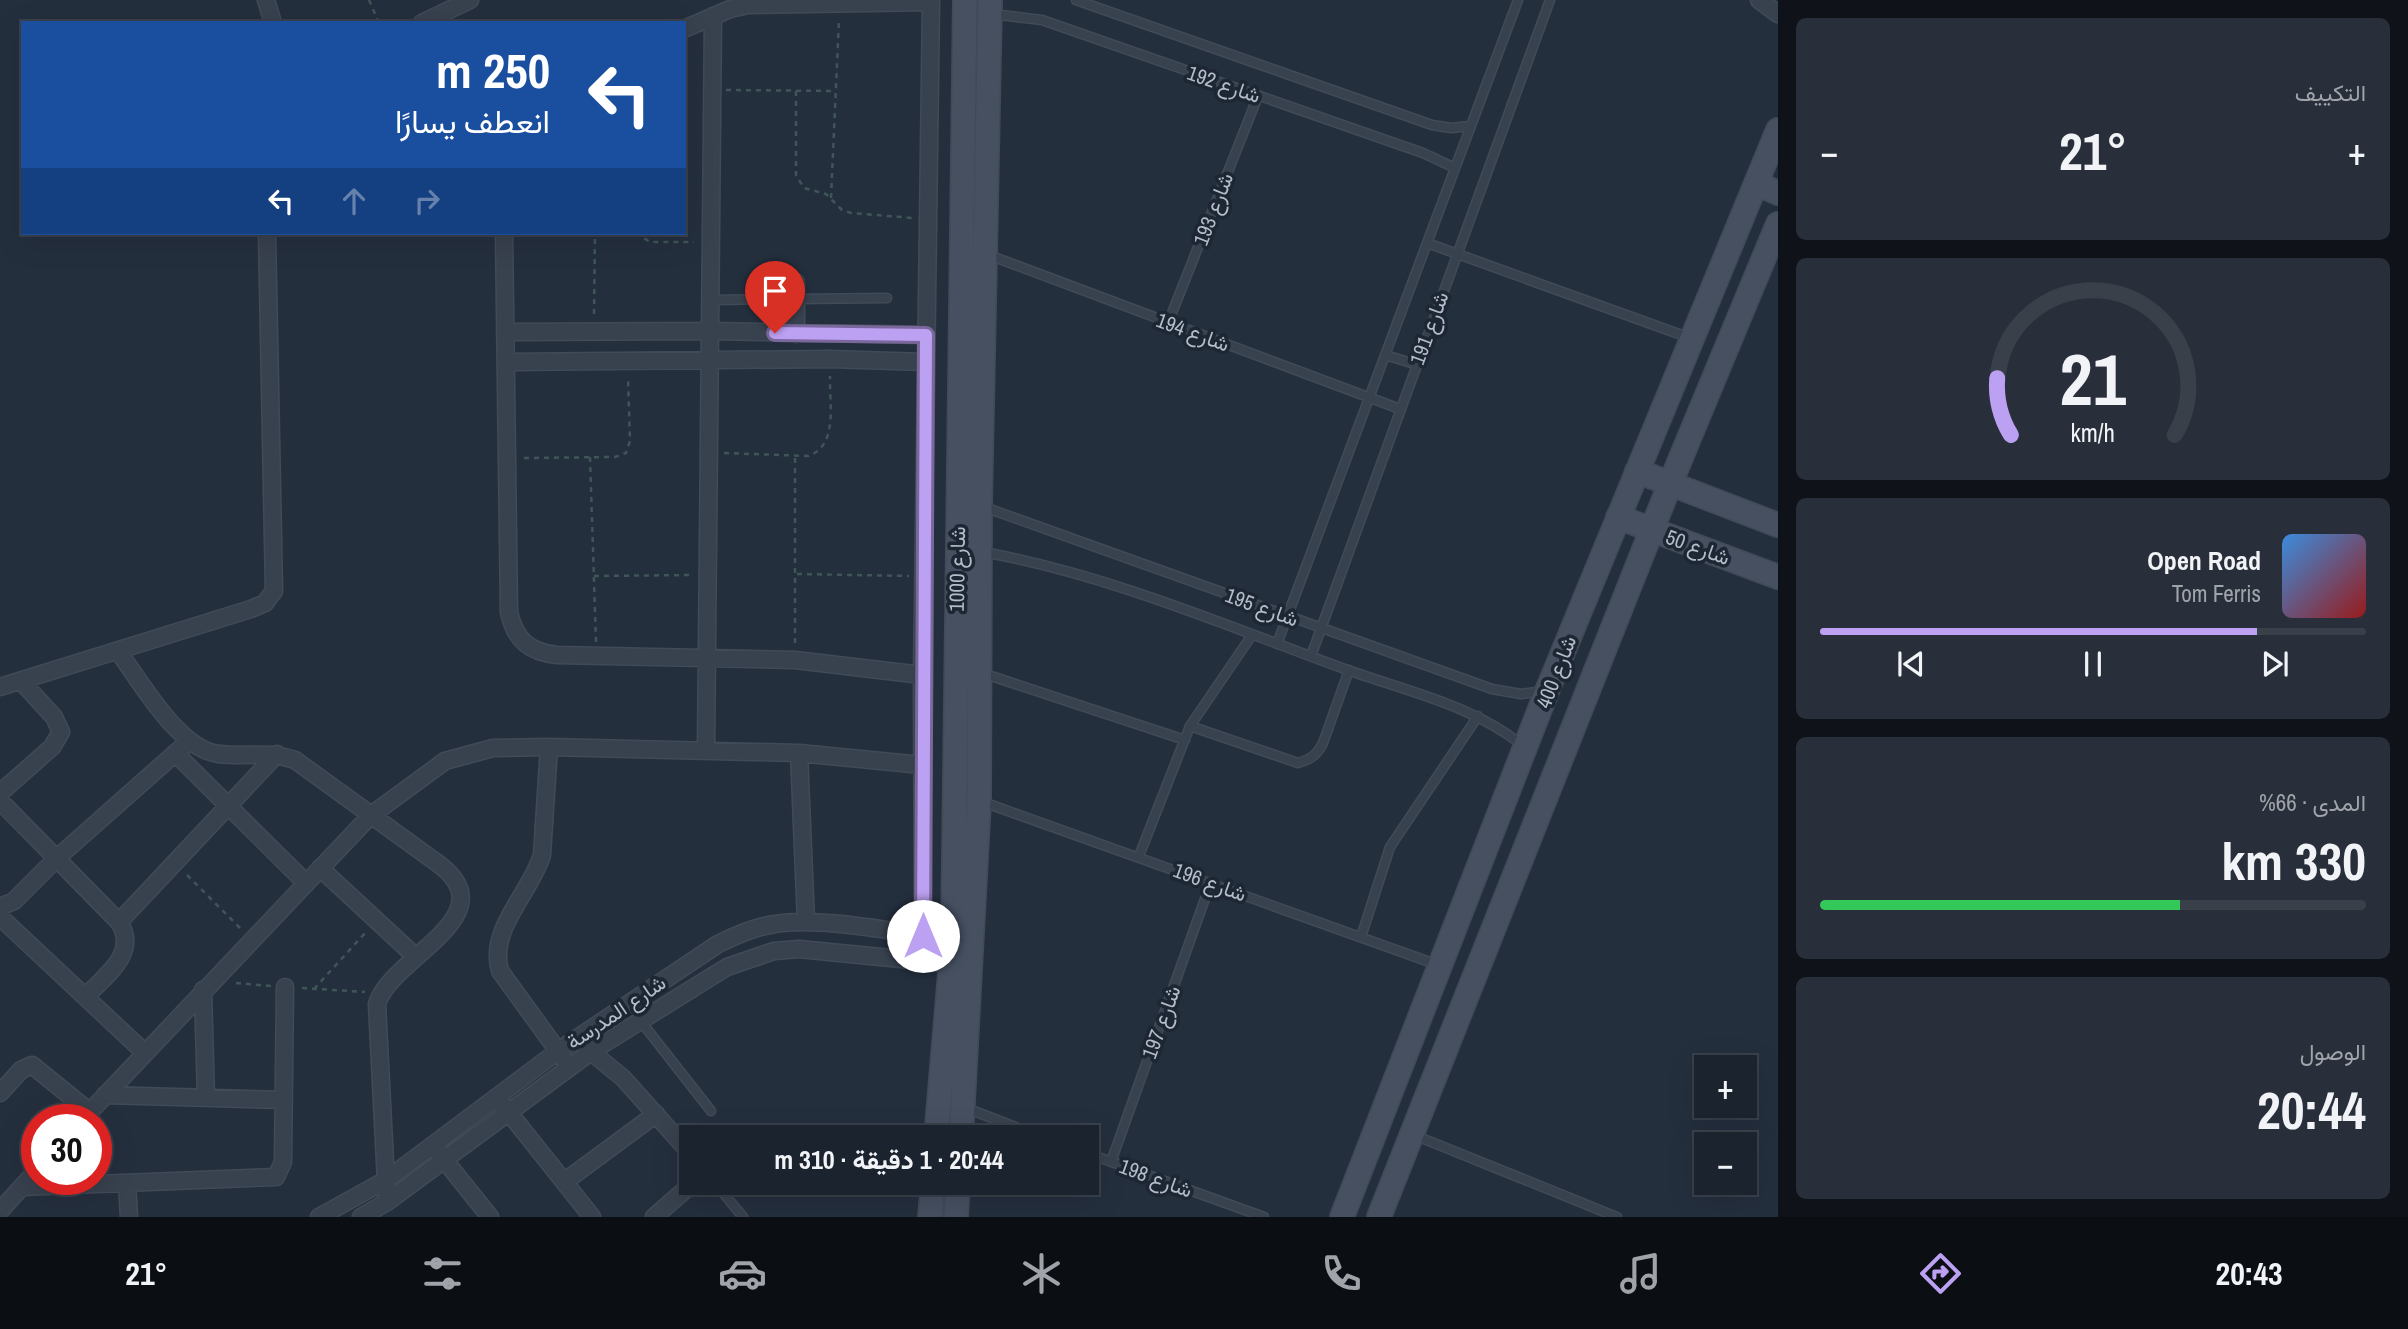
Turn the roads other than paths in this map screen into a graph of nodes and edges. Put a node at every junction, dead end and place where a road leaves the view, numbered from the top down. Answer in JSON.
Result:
{"nodes":[{"id":1,"x":266,"y":0,"type":"edge"},
{"id":2,"x":965,"y":0,"type":"edge"},
{"id":3,"x":1076,"y":0,"type":"edge"},
{"id":4,"x":1518,"y":0,"type":"edge"},
{"id":5,"x":1550,"y":0,"type":"edge"},
{"id":6,"x":931,"y":1,"type":"edge"},
{"id":7,"x":1763,"y":1,"type":"edge"},
{"id":8,"x":460,"y":2,"type":"edge"},
{"id":9,"x":989,"y":7,"type":"edge"},
{"id":10,"x":1778,"y":14,"type":"edge"},
{"id":11,"x":713,"y":16,"type":"junction"},
{"id":12,"x":272,"y":21,"type":"edge"},
{"id":13,"x":426,"y":21,"type":"edge"},
{"id":14,"x":686,"y":28,"type":"edge"},
{"id":15,"x":1258,"y":96,"type":"junction"},
{"id":16,"x":1470,"y":126,"type":"junction"},
{"id":17,"x":1778,"y":130,"type":"edge"},
{"id":18,"x":1455,"y":169,"type":"junction"},
{"id":19,"x":1768,"y":188,"type":"edge"},
{"id":20,"x":1778,"y":224,"type":"edge"},
{"id":21,"x":267,"y":235,"type":"edge"},
{"id":22,"x":504,"y":235,"type":"edge"},
{"id":23,"x":1427,"y":243,"type":"junction"},
{"id":24,"x":1457,"y":253,"type":"junction"},
{"id":25,"x":986,"y":254,"type":"junction"},
{"id":26,"x":796,"y":282,"type":"dead end"},
{"id":27,"x":787,"y":299,"type":"junction"},
{"id":28,"x":887,"y":299,"type":"dead end"},
{"id":29,"x":711,"y":300,"type":"junction"},
{"id":30,"x":1168,"y":323,"type":"junction"},
{"id":31,"x":711,"y":331,"type":"junction"},
{"id":32,"x":505,"y":332,"type":"junction"},
{"id":33,"x":796,"y":334,"type":"junction"},
{"id":34,"x":831,"y":334,"type":"junction"},
{"id":35,"x":926,"y":335,"type":"junction"},
{"id":36,"x":1690,"y":338,"type":"junction"},
{"id":37,"x":1385,"y":355,"type":"junction"},
{"id":38,"x":830,"y":359,"type":"junction"},
{"id":39,"x":711,"y":360,"type":"junction"},
{"id":40,"x":506,"y":362,"type":"junction"},
{"id":41,"x":926,"y":362,"type":"junction"},
{"id":42,"x":1415,"y":364,"type":"junction"},
{"id":43,"x":1369,"y":398,"type":"junction"},
{"id":44,"x":1400,"y":409,"type":"junction"},
{"id":45,"x":1637,"y":471,"type":"junction"},
{"id":46,"x":1670,"y":484,"type":"junction"},
{"id":47,"x":980,"y":505,"type":"junction"},
{"id":48,"x":1618,"y":517,"type":"junction"},
{"id":49,"x":1778,"y":525,"type":"edge"},
{"id":50,"x":1651,"y":530,"type":"junction"},
{"id":51,"x":980,"y":552,"type":"junction"},
{"id":52,"x":1778,"y":577,"type":"edge"},
{"id":53,"x":1287,"y":616,"type":"junction"},
{"id":54,"x":1321,"y":628,"type":"junction"},
{"id":55,"x":1252,"y":635,"type":"junction"},
{"id":56,"x":1277,"y":644,"type":"junction"},
{"id":57,"x":118,"y":651,"type":"junction"},
{"id":58,"x":1311,"y":656,"type":"junction"},
{"id":59,"x":709,"y":658,"type":"junction"},
{"id":60,"x":1349,"y":670,"type":"junction"},
{"id":61,"x":980,"y":673,"type":"junction"},
{"id":62,"x":922,"y":675,"type":"junction"},
{"id":63,"x":21,"y":681,"type":"junction"},
{"id":64,"x":0,"y":687,"type":"edge"},
{"id":65,"x":1547,"y":691,"type":"junction"},
{"id":66,"x":1478,"y":716,"type":"junction"},
{"id":67,"x":1191,"y":726,"type":"junction"},
{"id":68,"x":1185,"y":740,"type":"junction"},
{"id":69,"x":189,"y":741,"type":"junction"},
{"id":70,"x":549,"y":747,"type":"junction"},
{"id":71,"x":1527,"y":748,"type":"junction"},
{"id":72,"x":706,"y":751,"type":"junction"},
{"id":73,"x":175,"y":753,"type":"junction"},
{"id":74,"x":799,"y":753,"type":"junction"},
{"id":75,"x":277,"y":754,"type":"junction"},
{"id":76,"x":922,"y":765,"type":"junction"},
{"id":77,"x":0,"y":793,"type":"edge"},
{"id":78,"x":979,"y":800,"type":"junction"},
{"id":79,"x":0,"y":801,"type":"edge"},
{"id":80,"x":228,"y":806,"type":"junction"},
{"id":81,"x":370,"y":816,"type":"junction"},
{"id":82,"x":1139,"y":856,"type":"junction"},
{"id":83,"x":57,"y":858,"type":"junction"},
{"id":84,"x":320,"y":868,"type":"junction"},
{"id":85,"x":1211,"y":882,"type":"junction"},
{"id":86,"x":306,"y":883,"type":"junction"},
{"id":87,"x":7,"y":904,"type":"edge"},
{"id":88,"x":120,"y":922,"type":"junction"},
{"id":89,"x":806,"y":922,"type":"junction"},
{"id":90,"x":3,"y":926,"type":"edge"},
{"id":91,"x":923,"y":936,"type":"junction"},
{"id":92,"x":1361,"y":937,"type":"junction"},
{"id":93,"x":953,"y":939,"type":"junction"},
{"id":94,"x":415,"y":957,"type":"junction"},
{"id":95,"x":952,"y":964,"type":"junction"},
{"id":96,"x":1441,"y":966,"type":"junction"},
{"id":97,"x":285,"y":987,"type":"dead end"},
{"id":98,"x":203,"y":990,"type":"junction"},
{"id":99,"x":85,"y":997,"type":"junction"},
{"id":100,"x":639,"y":1019,"type":"junction"},
{"id":101,"x":574,"y":1040,"type":"junction"},
{"id":102,"x":558,"y":1051,"type":"junction"},
{"id":103,"x":592,"y":1051,"type":"junction"},
{"id":104,"x":144,"y":1052,"type":"junction"},
{"id":105,"x":570,"y":1067,"type":"junction"},
{"id":106,"x":0,"y":1093,"type":"edge"},
{"id":107,"x":105,"y":1095,"type":"junction"},
{"id":108,"x":496,"y":1097,"type":"junction"},
{"id":109,"x":206,"y":1098,"type":"junction"},
{"id":110,"x":284,"y":1100,"type":"junction"},
{"id":111,"x":73,"y":1104,"type":"edge"},
{"id":112,"x":97,"y":1104,"type":"edge"},
{"id":113,"x":963,"y":1107,"type":"junction"},
{"id":114,"x":711,"y":1111,"type":"dead end"},
{"id":115,"x":509,"y":1112,"type":"junction"},
{"id":116,"x":656,"y":1114,"type":"junction"},
{"id":117,"x":937,"y":1125,"type":"edge"},
{"id":118,"x":962,"y":1125,"type":"edge"},
{"id":119,"x":1010,"y":1125,"type":"edge"},
{"id":120,"x":1412,"y":1134,"type":"junction"},
{"id":121,"x":679,"y":1140,"type":"edge"},
{"id":122,"x":433,"y":1145,"type":"junction"},
{"id":123,"x":1099,"y":1158,"type":"edge"},
{"id":124,"x":444,"y":1160,"type":"junction"},
{"id":125,"x":1111,"y":1163,"type":"junction"},
{"id":126,"x":386,"y":1180,"type":"junction"},
{"id":127,"x":564,"y":1182,"type":"junction"},
{"id":128,"x":112,"y":1184,"type":"edge"},
{"id":129,"x":127,"y":1184,"type":"junction"},
{"id":130,"x":21,"y":1188,"type":"edge"},
{"id":131,"x":679,"y":1195,"type":"edge"},
{"id":132,"x":725,"y":1195,"type":"edge"},
{"id":133,"x":932,"y":1195,"type":"edge"},
{"id":134,"x":958,"y":1195,"type":"edge"},
{"id":135,"x":387,"y":1202,"type":"junction"},
{"id":136,"x":0,"y":1211,"type":"edge"},
{"id":137,"x":346,"y":1212,"type":"edge"},
{"id":138,"x":129,"y":1217,"type":"edge"},
{"id":139,"x":319,"y":1217,"type":"edge"},
{"id":140,"x":361,"y":1217,"type":"edge"},
{"id":141,"x":490,"y":1217,"type":"edge"},
{"id":142,"x":592,"y":1217,"type":"edge"},
{"id":143,"x":654,"y":1217,"type":"edge"},
{"id":144,"x":743,"y":1217,"type":"edge"},
{"id":145,"x":930,"y":1217,"type":"edge"},
{"id":146,"x":957,"y":1217,"type":"edge"},
{"id":147,"x":1264,"y":1217,"type":"edge"},
{"id":148,"x":1342,"y":1217,"type":"edge"},
{"id":149,"x":1379,"y":1217,"type":"edge"},
{"id":150,"x":1617,"y":1217,"type":"edge"}],
"edges":[{"from":1,"to":12,"type":"street"},
{"from":2,"to":93,"type":"street","name":"شارع 1000"},
{"from":3,"to":16,"type":"lane","name":"شارع 192"},
{"from":4,"to":16,"type":"lane","name":"شارع 191"},
{"from":5,"to":24,"type":"lane","name":"شارع 191"},
{"from":6,"to":11,"type":"street"},
{"from":6,"to":35,"type":"street"},
{"from":7,"to":10,"type":"street"},
{"from":8,"to":13,"type":"street"},
{"from":9,"to":15,"type":"lane","name":"شارع 192"},
{"from":9,"to":25,"type":"street","name":"شارع 1000"},
{"from":11,"to":14,"type":"street"},
{"from":11,"to":29,"type":"street"},
{"from":15,"to":18,"type":"lane","name":"شارع 192"},
{"from":15,"to":30,"type":"lane","name":"شارع 193"},
{"from":16,"to":18,"type":"lane","name":"شارع 191"},
{"from":17,"to":19,"type":"street","name":"شارع 400"},
{"from":18,"to":23,"type":"lane","name":"شارع 191"},
{"from":19,"to":36,"type":"street","name":"شارع 400"},
{"from":20,"to":46,"type":"street","name":"شارع 400"},
{"from":21,"to":57,"type":"street"},
{"from":22,"to":32,"type":"street"},
{"from":23,"to":24,"type":"lane"},
{"from":23,"to":37,"type":"lane","name":"شارع 191"},
{"from":24,"to":36,"type":"lane"},
{"from":24,"to":42,"type":"lane","name":"شارع 191"},
{"from":25,"to":30,"type":"lane","name":"شارع 194"},
{"from":25,"to":47,"type":"street","name":"شارع 1000"},
{"from":26,"to":27,"type":"street"},
{"from":27,"to":28,"type":"lane"},
{"from":27,"to":29,"type":"lane"},
{"from":27,"to":33,"type":"street"},
{"from":29,"to":31,"type":"street"},
{"from":30,"to":43,"type":"lane","name":"شارع 194"},
{"from":31,"to":32,"type":"street"},
{"from":31,"to":33,"type":"street"},
{"from":31,"to":39,"type":"street"},
{"from":32,"to":40,"type":"street"},
{"from":33,"to":34,"type":"street"},
{"from":34,"to":35,"type":"street"},
{"from":34,"to":38,"type":"street"},
{"from":35,"to":41,"type":"street"},
{"from":36,"to":45,"type":"street","name":"شارع 400"},
{"from":37,"to":42,"type":"lane"},
{"from":37,"to":43,"type":"lane","name":"شارع 191"},
{"from":38,"to":39,"type":"street"},
{"from":38,"to":41,"type":"street"},
{"from":39,"to":40,"type":"street"},
{"from":39,"to":59,"type":"street"},
{"from":40,"to":59,"type":"street"},
{"from":41,"to":62,"type":"street"},
{"from":42,"to":44,"type":"lane","name":"شارع 191"},
{"from":43,"to":44,"type":"lane","name":"شارع 194"},
{"from":43,"to":53,"type":"lane","name":"شارع 191"},
{"from":44,"to":54,"type":"lane","name":"شارع 191"},
{"from":45,"to":46,"type":"street"},
{"from":45,"to":48,"type":"street","name":"شارع 400"},
{"from":46,"to":49,"type":"street"},
{"from":46,"to":50,"type":"street","name":"شارع 400"},
{"from":47,"to":51,"type":"street","name":"شارع 1000"},
{"from":47,"to":53,"type":"lane","name":"شارع 195"},
{"from":48,"to":50,"type":"street","name":"شارع 50"},
{"from":48,"to":65,"type":"street","name":"شارع 400"},
{"from":50,"to":52,"type":"street","name":"شارع 50"},
{"from":50,"to":120,"type":"street","name":"شارع 400"},
{"from":51,"to":55,"type":"lane","name":"شارع 195"},
{"from":51,"to":61,"type":"street","name":"شارع 1000"},
{"from":53,"to":54,"type":"lane","name":"شارع 195"},
{"from":53,"to":56,"type":"lane","name":"شارع 191"},
{"from":54,"to":58,"type":"lane","name":"شارع 191"},
{"from":54,"to":65,"type":"lane","name":"شارع 195"},
{"from":55,"to":56,"type":"lane","name":"شارع 195"},
{"from":55,"to":67,"type":"lane"},
{"from":56,"to":58,"type":"lane","name":"شارع 195"},
{"from":57,"to":63,"type":"street"},
{"from":57,"to":69,"type":"street"},
{"from":58,"to":60,"type":"lane","name":"شارع 195"},
{"from":59,"to":62,"type":"street"},
{"from":59,"to":72,"type":"street"},
{"from":60,"to":66,"type":"lane","name":"شارع 195"},
{"from":60,"to":67,"type":"lane"},
{"from":61,"to":68,"type":"lane"},
{"from":61,"to":78,"type":"street","name":"شارع 1000"},
{"from":62,"to":76,"type":"street"},
{"from":63,"to":64,"type":"street"},
{"from":63,"to":77,"type":"street"},
{"from":65,"to":71,"type":"street","name":"شارع 400"},
{"from":66,"to":71,"type":"lane","name":"شارع 195"},
{"from":66,"to":92,"type":"lane"},
{"from":67,"to":68,"type":"lane"},
{"from":68,"to":82,"type":"lane"},
{"from":69,"to":73,"type":"street"},
{"from":69,"to":75,"type":"street"},
{"from":70,"to":72,"type":"street"},
{"from":70,"to":81,"type":"street"},
{"from":70,"to":102,"type":"street"},
{"from":71,"to":96,"type":"street","name":"شارع 400"},
{"from":72,"to":74,"type":"street"},
{"from":73,"to":80,"type":"street"},
{"from":73,"to":83,"type":"street"},
{"from":74,"to":76,"type":"street"},
{"from":74,"to":89,"type":"street"},
{"from":75,"to":80,"type":"street"},
{"from":75,"to":81,"type":"street"},
{"from":76,"to":91,"type":"street"},
{"from":78,"to":82,"type":"lane","name":"شارع 196"},
{"from":78,"to":113,"type":"street","name":"شارع 1000"},
{"from":79,"to":83,"type":"street"},
{"from":80,"to":86,"type":"street"},
{"from":80,"to":88,"type":"street"},
{"from":81,"to":84,"type":"street"},
{"from":81,"to":94,"type":"street"},
{"from":82,"to":85,"type":"lane","name":"شارع 196"},
{"from":83,"to":87,"type":"street"},
{"from":83,"to":88,"type":"street"},
{"from":84,"to":86,"type":"street"},
{"from":84,"to":94,"type":"street"},
{"from":85,"to":92,"type":"lane","name":"شارع 196"},
{"from":85,"to":125,"type":"lane","name":"شارع 197"},
{"from":86,"to":98,"type":"street"},
{"from":87,"to":90,"type":"street"},
{"from":88,"to":99,"type":"street"},
{"from":89,"to":91,"type":"street","name":"شارع المدرسة"},
{"from":89,"to":101,"type":"street","name":"شارع المدرسة"},
{"from":90,"to":99,"type":"street"},
{"from":91,"to":93,"type":"street","name":"شارع المدرسة"},
{"from":92,"to":96,"type":"lane","name":"شارع 196"},
{"from":93,"to":95,"type":"street","name":"شارع 1000"},
{"from":94,"to":126,"type":"street"},
{"from":95,"to":100,"type":"street","name":"شارع المدرسة"},
{"from":95,"to":117,"type":"street","name":"شارع 1000"},
{"from":96,"to":148,"type":"street","name":"شارع 400"},
{"from":97,"to":110,"type":"street"},
{"from":98,"to":104,"type":"street"},
{"from":98,"to":109,"type":"street"},
{"from":99,"to":104,"type":"street"},
{"from":100,"to":103,"type":"street","name":"شارع المدرسة"},
{"from":100,"to":114,"type":"lane"},
{"from":101,"to":102,"type":"street","name":"شارع المدرسة"},
{"from":101,"to":103,"type":"street"},
{"from":102,"to":105,"type":"street"},
{"from":102,"to":108,"type":"street","name":"شارع المدرسة"},
{"from":103,"to":105,"type":"street","name":"شارع المدرسة"},
{"from":103,"to":116,"type":"street"},
{"from":104,"to":107,"type":"street"},
{"from":105,"to":115,"type":"street","name":"شارع المدرسة"},
{"from":106,"to":111,"type":"street"},
{"from":107,"to":109,"type":"street"},
{"from":107,"to":112,"type":"street"},
{"from":108,"to":115,"type":"street"},
{"from":108,"to":122,"type":"street","name":"شارع المدرسة"},
{"from":109,"to":110,"type":"street"},
{"from":110,"to":129,"type":"street"},
{"from":113,"to":118,"type":"street","name":"شارع 1000"},
{"from":113,"to":119,"type":"lane"},
{"from":115,"to":124,"type":"street","name":"شارع المدرسة"},
{"from":115,"to":127,"type":"street"},
{"from":116,"to":121,"type":"street"},
{"from":116,"to":127,"type":"street"},
{"from":120,"to":149,"type":"street","name":"شارع 400"},
{"from":120,"to":150,"type":"lane"},
{"from":122,"to":124,"type":"street"},
{"from":122,"to":126,"type":"street","name":"شارع المدرسة"},
{"from":123,"to":125,"type":"lane","name":"شارع 198"},
{"from":124,"to":135,"type":"street","name":"شارع المدرسة"},
{"from":124,"to":141,"type":"street"},
{"from":125,"to":147,"type":"lane","name":"شارع 198"},
{"from":126,"to":135,"type":"street"},
{"from":126,"to":137,"type":"street","name":"شارع المدرسة"},
{"from":127,"to":142,"type":"street"},
{"from":128,"to":129,"type":"street"},
{"from":129,"to":138,"type":"street"},
{"from":130,"to":136,"type":"street"},
{"from":131,"to":143,"type":"street"},
{"from":132,"to":144,"type":"lane"},
{"from":133,"to":145,"type":"street"},
{"from":134,"to":146,"type":"street"},
{"from":135,"to":140,"type":"street","name":"شارع المدرسة"},
{"from":137,"to":139,"type":"street","name":"شارع المدرسة"}]}
